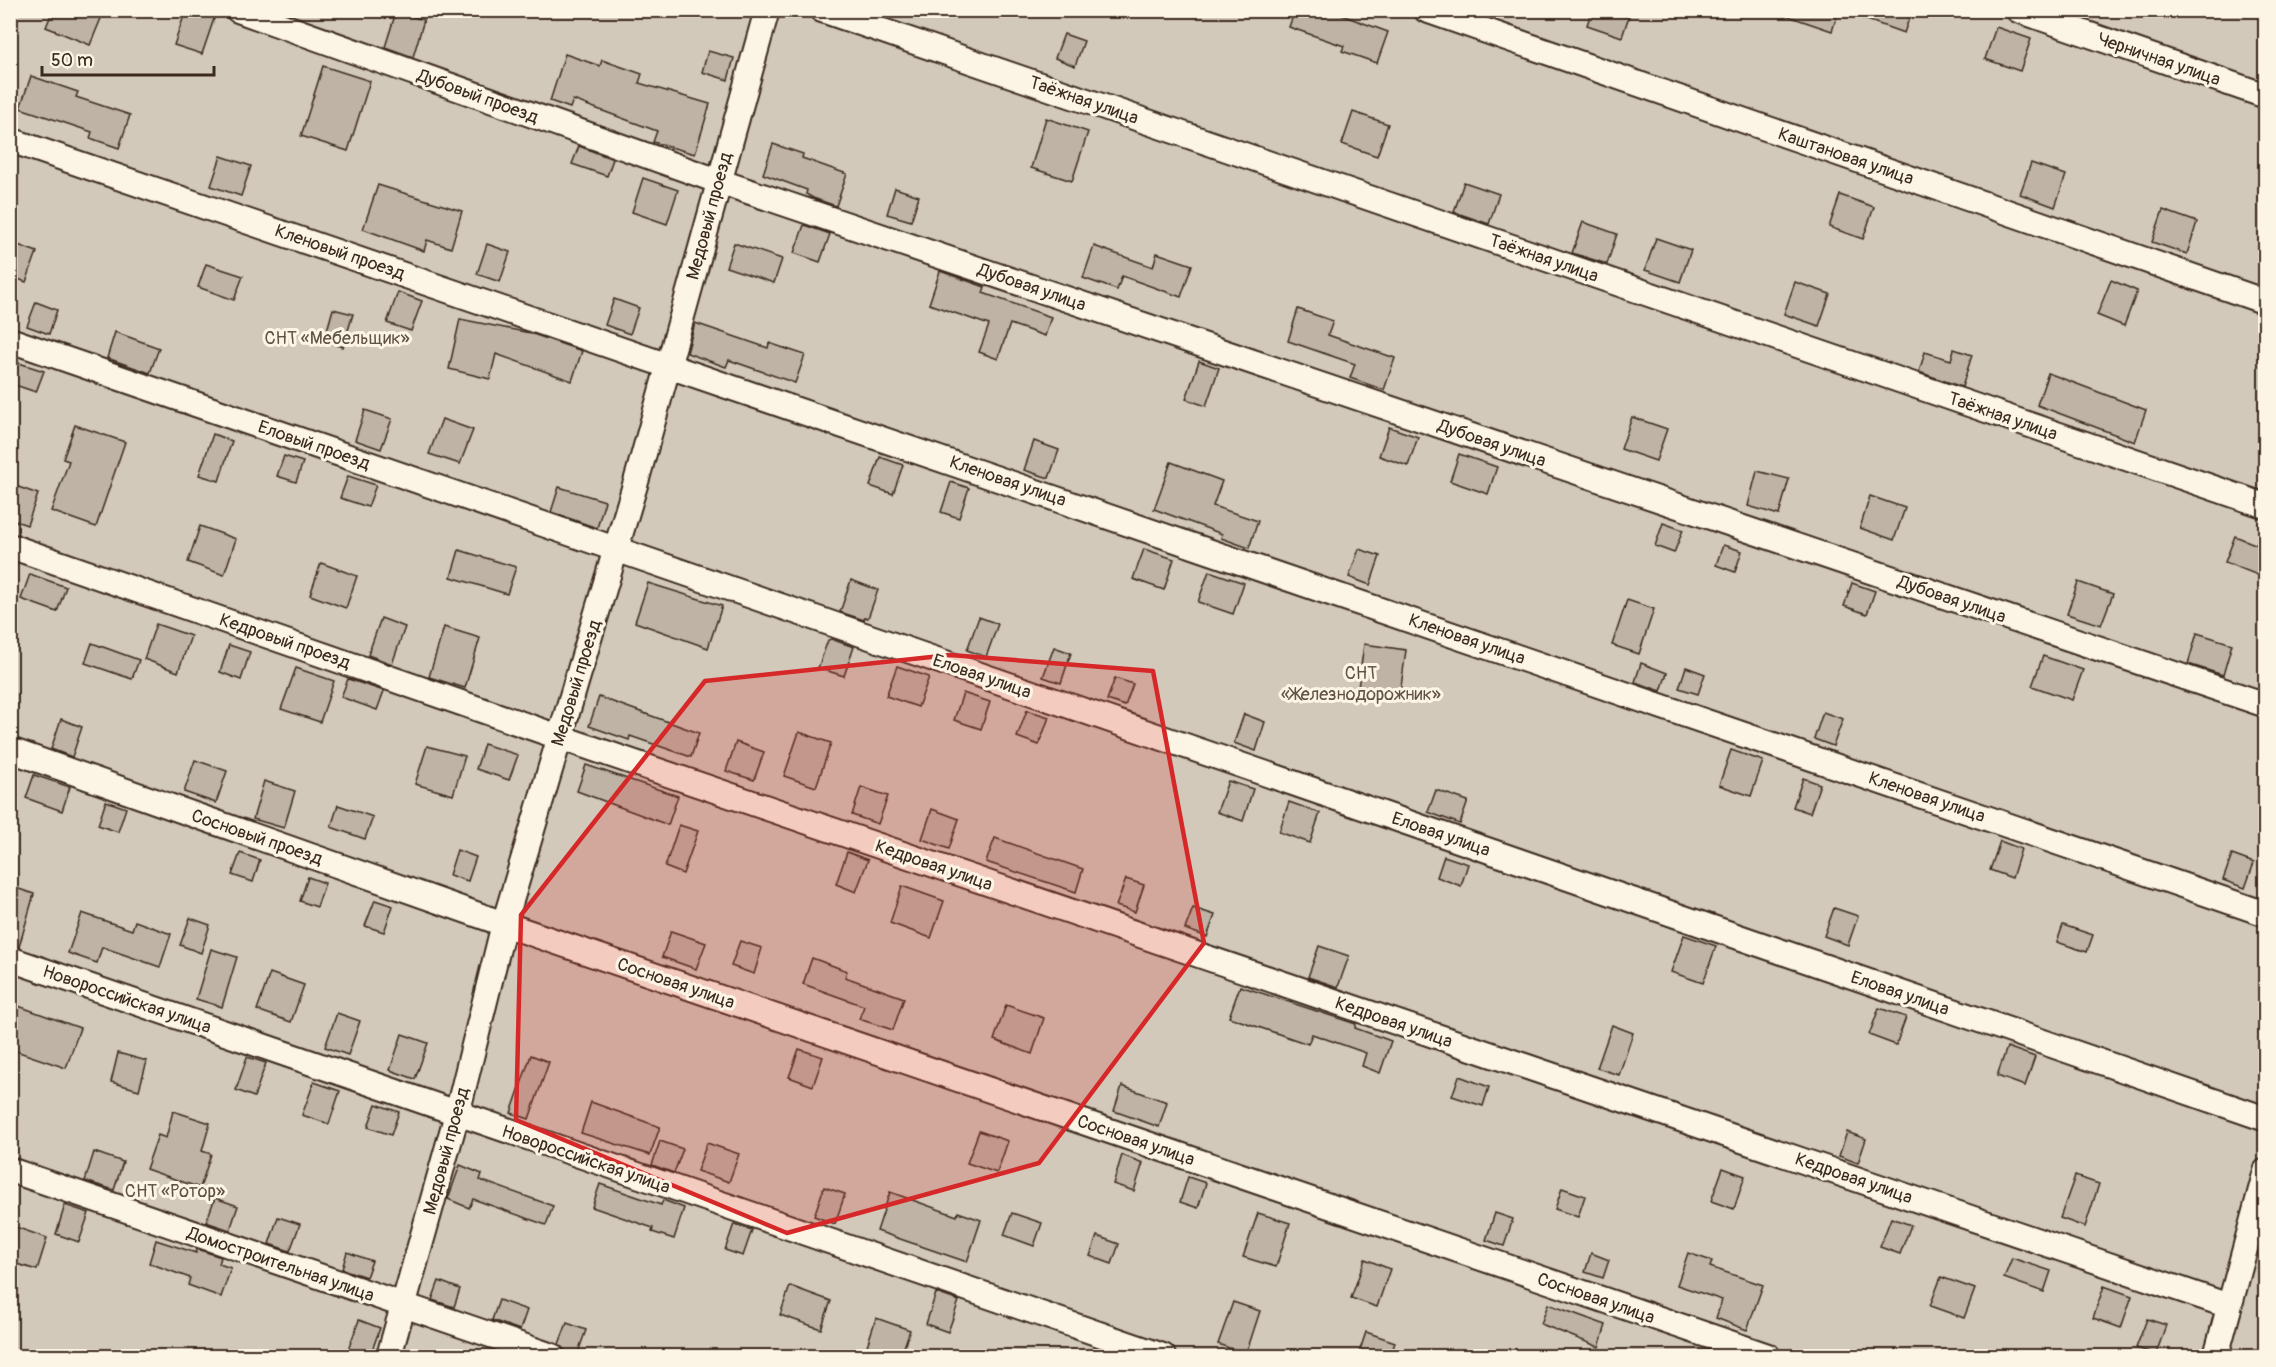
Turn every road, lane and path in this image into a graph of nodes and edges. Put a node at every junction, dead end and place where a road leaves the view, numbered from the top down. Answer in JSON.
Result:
{"nodes":[{"id":1,"x":238,"y":10,"type":"edge"},
{"id":2,"x":767,"y":10,"type":"edge"},
{"id":3,"x":822,"y":10,"type":"edge"},
{"id":4,"x":1426,"y":10,"type":"edge"},
{"id":5,"x":2018,"y":10,"type":"edge"},
{"id":6,"x":2265,"y":96,"type":"edge"},
{"id":7,"x":10,"y":140,"type":"edge"},
{"id":8,"x":718,"y":181,"type":"junction"},
{"id":9,"x":2265,"y":302,"type":"edge"},
{"id":10,"x":10,"y":340,"type":"edge"},
{"id":11,"x":669,"y":364,"type":"junction"},
{"id":12,"x":2265,"y":506,"type":"edge"},
{"id":13,"x":10,"y":546,"type":"edge"},
{"id":14,"x":617,"y":550,"type":"junction"},
{"id":15,"x":2265,"y":705,"type":"edge"},
{"id":16,"x":559,"y":737,"type":"junction"},
{"id":17,"x":10,"y":750,"type":"edge"},
{"id":18,"x":2265,"y":914,"type":"edge"},
{"id":19,"x":504,"y":924,"type":"junction"},
{"id":20,"x":10,"y":958,"type":"edge"},
{"id":21,"x":457,"y":1114,"type":"junction"},
{"id":22,"x":2265,"y":1119,"type":"edge"},
{"id":23,"x":10,"y":1170,"type":"edge"},
{"id":24,"x":2265,"y":1175,"type":"edge"},
{"id":25,"x":2229,"y":1306,"type":"junction"},
{"id":26,"x":404,"y":1307,"type":"junction"},
{"id":27,"x":389,"y":1356,"type":"edge"},
{"id":28,"x":552,"y":1356,"type":"edge"},
{"id":29,"x":1163,"y":1356,"type":"edge"},
{"id":30,"x":1768,"y":1356,"type":"edge"},
{"id":31,"x":2216,"y":1356,"type":"edge"}],
"edges":[{"from":1,"to":8,"type":"street","name":"Дубовый проезд"},
{"from":2,"to":8,"type":"street","name":"Медовый проезд"},
{"from":3,"to":12,"type":"street","name":"Таёжная улица"},
{"from":4,"to":9,"type":"street","name":"Каштановая улица"},
{"from":5,"to":6,"type":"street","name":"Черничная улица"},
{"from":7,"to":11,"type":"street","name":"Кленовый проезд"},
{"from":8,"to":11,"type":"street","name":"Медовый проезд"},
{"from":8,"to":15,"type":"street","name":"Дубовая улица"},
{"from":10,"to":14,"type":"street","name":"Еловый проезд"},
{"from":11,"to":14,"type":"street","name":"Медовый проезд"},
{"from":11,"to":18,"type":"street","name":"Кленовая улица"},
{"from":13,"to":16,"type":"street","name":"Кедровый проезд"},
{"from":14,"to":16,"type":"street","name":"Медовый проезд"},
{"from":14,"to":22,"type":"street","name":"Еловая улица"},
{"from":16,"to":19,"type":"street","name":"Медовый проезд"},
{"from":16,"to":25,"type":"street","name":"Кедровая улица"},
{"from":17,"to":19,"type":"street","name":"Сосновый проезд"},
{"from":19,"to":21,"type":"street","name":"Медовый проезд"},
{"from":19,"to":30,"type":"street","name":"Сосновая улица"},
{"from":20,"to":21,"type":"street","name":"Новороссийская улица"},
{"from":21,"to":26,"type":"street","name":"Медовый проезд"},
{"from":21,"to":29,"type":"street","name":"Новороссийская улица"},
{"from":23,"to":26,"type":"street","name":"Домостроительная улица"},
{"from":24,"to":25,"type":"street"},
{"from":25,"to":31,"type":"street"},
{"from":26,"to":27,"type":"street","name":"Медовый проезд"},
{"from":26,"to":28,"type":"street","name":"Домостроительная улица"}]}
